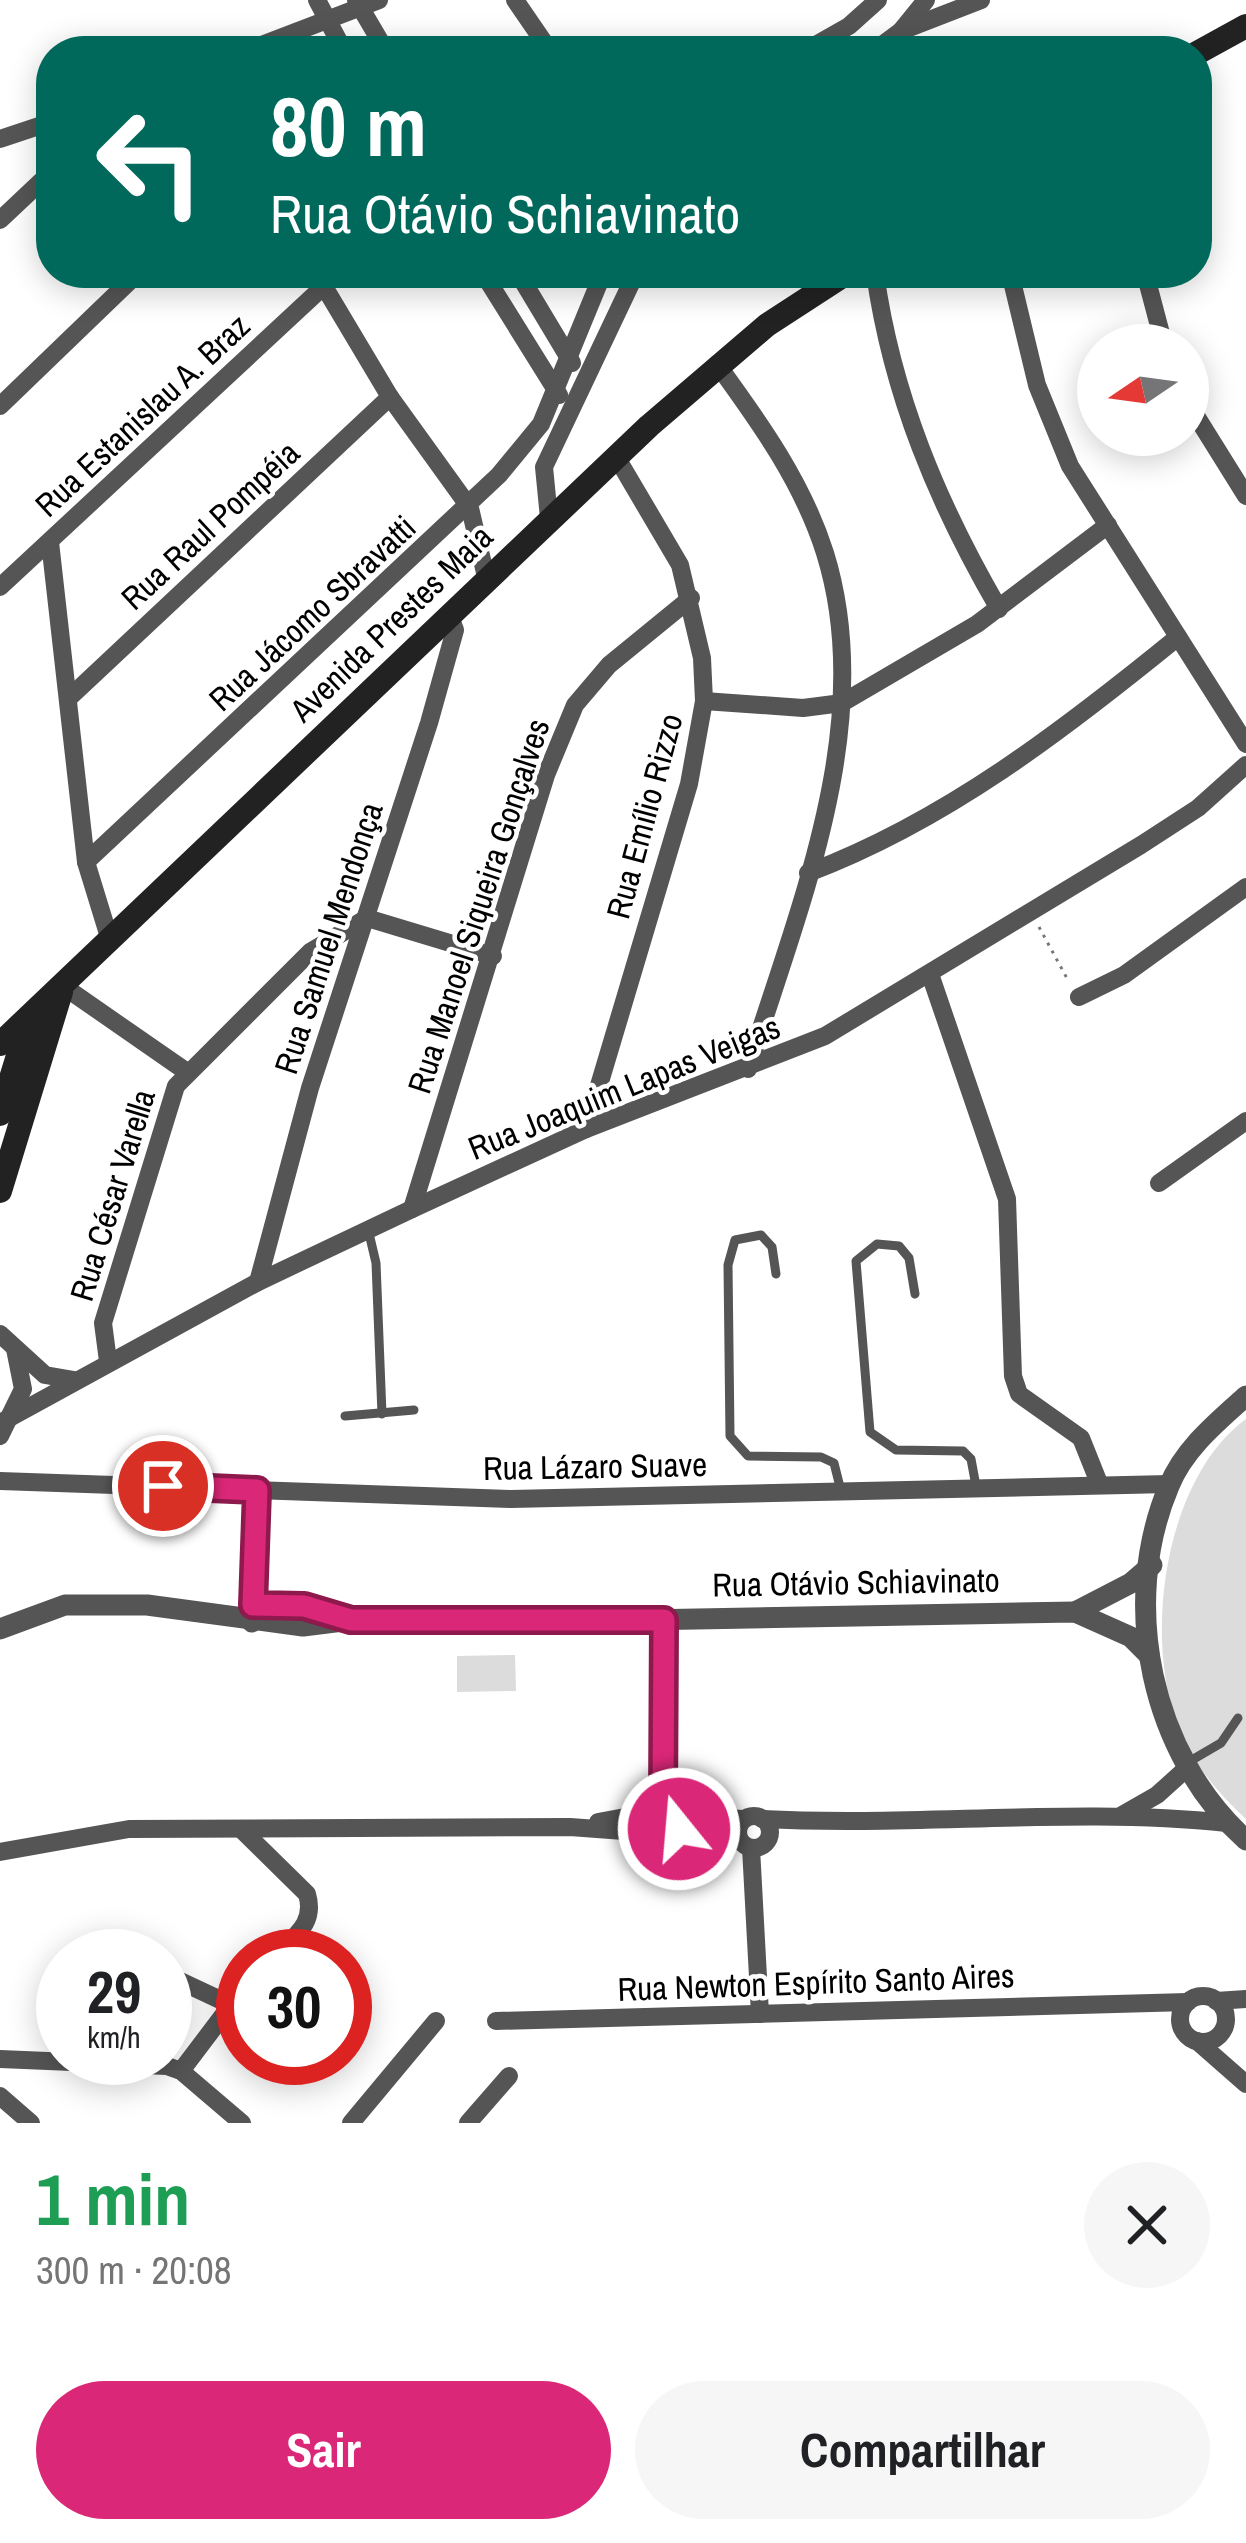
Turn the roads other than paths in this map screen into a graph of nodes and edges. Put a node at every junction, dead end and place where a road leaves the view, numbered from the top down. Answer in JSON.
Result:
{"nodes":[{"id":1,"x":317,"y":0,"type":"edge"},
{"id":2,"x":379,"y":0,"type":"edge"},
{"id":3,"x":515,"y":0,"type":"edge"},
{"id":4,"x":878,"y":0,"type":"edge"},
{"id":5,"x":926,"y":0,"type":"edge"},
{"id":6,"x":981,"y":0,"type":"edge"},
{"id":7,"x":357,"y":3,"type":"edge"},
{"id":8,"x":325,"y":20,"type":"junction"},
{"id":9,"x":1246,"y":26,"type":"edge"},
{"id":10,"x":284,"y":36,"type":"edge"},
{"id":11,"x":335,"y":36,"type":"edge"},
{"id":12,"x":377,"y":36,"type":"edge"},
{"id":13,"x":540,"y":36,"type":"edge"},
{"id":14,"x":831,"y":36,"type":"edge"},
{"id":15,"x":893,"y":36,"type":"edge"},
{"id":16,"x":899,"y":36,"type":"edge"},
{"id":17,"x":1212,"y":45,"type":"edge"},
{"id":18,"x":36,"y":127,"type":"edge"},
{"id":19,"x":0,"y":140,"type":"edge"},
{"id":20,"x":36,"y":186,"type":"edge"},
{"id":21,"x":0,"y":220,"type":"edge"},
{"id":22,"x":122,"y":288,"type":"edge"},
{"id":23,"x":311,"y":288,"type":"edge"},
{"id":24,"x":325,"y":288,"type":"edge"},
{"id":25,"x":492,"y":288,"type":"edge"},
{"id":26,"x":527,"y":288,"type":"edge"},
{"id":27,"x":596,"y":288,"type":"edge"},
{"id":28,"x":629,"y":288,"type":"edge"},
{"id":29,"x":826,"y":288,"type":"edge"},
{"id":30,"x":878,"y":288,"type":"edge"},
{"id":31,"x":1013,"y":288,"type":"edge"},
{"id":32,"x":1149,"y":288,"type":"edge"},
{"id":33,"x":1158,"y":324,"type":"edge"},
{"id":34,"x":567,"y":355,"type":"junction"},
{"id":35,"x":717,"y":364,"type":"junction"},
{"id":36,"x":584,"y":383,"type":"junction"},
{"id":37,"x":555,"y":388,"type":"junction"},
{"id":38,"x":390,"y":397,"type":"junction"},
{"id":39,"x":0,"y":406,"type":"edge"},
{"id":40,"x":569,"y":415,"type":"junction"},
{"id":41,"x":1209,"y":437,"type":"edge"},
{"id":42,"x":617,"y":458,"type":"junction"},
{"id":43,"x":1246,"y":496,"type":"edge"},
{"id":44,"x":470,"y":508,"type":"junction"},
{"id":45,"x":549,"y":518,"type":"junction"},
{"id":46,"x":1108,"y":525,"type":"junction"},
{"id":47,"x":50,"y":542,"type":"junction"},
{"id":48,"x":486,"y":578,"type":"junction"},
{"id":49,"x":0,"y":587,"type":"edge"},
{"id":50,"x":691,"y":598,"type":"junction"},
{"id":51,"x":998,"y":609,"type":"junction"},
{"id":52,"x":449,"y":614,"type":"junction"},
{"id":53,"x":1178,"y":637,"type":"junction"},
{"id":54,"x":70,"y":697,"type":"junction"},
{"id":55,"x":704,"y":701,"type":"junction"},
{"id":56,"x":842,"y":703,"type":"junction"},
{"id":57,"x":1246,"y":744,"type":"edge"},
{"id":58,"x":1246,"y":765,"type":"edge"},
{"id":59,"x":86,"y":862,"type":"junction"},
{"id":60,"x":808,"y":873,"type":"junction"},
{"id":61,"x":1246,"y":886,"type":"edge"},
{"id":62,"x":367,"y":918,"type":"junction"},
{"id":63,"x":109,"y":938,"type":"junction"},
{"id":64,"x":493,"y":956,"type":"junction"},
{"id":65,"x":930,"y":974,"type":"junction"},
{"id":66,"x":63,"y":986,"type":"junction"},
{"id":67,"x":1078,"y":997,"type":"road end"},
{"id":68,"x":30,"y":1018,"type":"junction"},
{"id":69,"x":0,"y":1044,"type":"edge"},
{"id":70,"x":748,"y":1069,"type":"junction"},
{"id":71,"x":187,"y":1072,"type":"junction"},
{"id":72,"x":0,"y":1114,"type":"edge"},
{"id":73,"x":1246,"y":1121,"type":"edge"},
{"id":74,"x":586,"y":1129,"type":"junction"},
{"id":75,"x":1159,"y":1183,"type":"dead end"},
{"id":76,"x":0,"y":1191,"type":"edge"},
{"id":77,"x":412,"y":1209,"type":"junction"},
{"id":78,"x":368,"y":1229,"type":"junction"},
{"id":79,"x":776,"y":1274,"type":"dead end"},
{"id":80,"x":258,"y":1282,"type":"junction"},
{"id":81,"x":916,"y":1294,"type":"dead end"},
{"id":82,"x":0,"y":1334,"type":"edge"},
{"id":83,"x":15,"y":1348,"type":"junction"},
{"id":84,"x":108,"y":1361,"type":"junction"},
{"id":85,"x":76,"y":1380,"type":"junction"},
{"id":86,"x":1246,"y":1396,"type":"edge"},
{"id":87,"x":415,"y":1410,"type":"dead end"},
{"id":88,"x":382,"y":1414,"type":"junction"},
{"id":89,"x":345,"y":1416,"type":"dead end"},
{"id":90,"x":7,"y":1419,"type":"edge"},
{"id":91,"x":0,"y":1436,"type":"edge"},
{"id":92,"x":0,"y":1466,"type":"edge"},
{"id":93,"x":0,"y":1481,"type":"edge"},
{"id":94,"x":22,"y":1481,"type":"junction"},
{"id":95,"x":1099,"y":1483,"type":"junction"},
{"id":96,"x":1169,"y":1484,"type":"junction"},
{"id":97,"x":976,"y":1486,"type":"junction"},
{"id":98,"x":257,"y":1490,"type":"junction"},
{"id":99,"x":841,"y":1491,"type":"junction"},
{"id":100,"x":1152,"y":1564,"type":"junction"},
{"id":101,"x":1075,"y":1612,"type":"junction"},
{"id":102,"x":253,"y":1614,"type":"junction"},
{"id":103,"x":664,"y":1620,"type":"junction"},
{"id":104,"x":0,"y":1629,"type":"edge"},
{"id":105,"x":1149,"y":1655,"type":"junction"},
{"id":106,"x":1238,"y":1718,"type":"dead end"},
{"id":107,"x":1186,"y":1766,"type":"junction"},
{"id":108,"x":1122,"y":1815,"type":"junction"},
{"id":109,"x":668,"y":1817,"type":"junction"},
{"id":110,"x":1227,"y":1823,"type":"junction"},
{"id":111,"x":570,"y":1827,"type":"junction"},
{"id":112,"x":241,"y":1829,"type":"junction"},
{"id":113,"x":753,"y":1832,"type":"junction"},
{"id":114,"x":1246,"y":1840,"type":"edge"},
{"id":115,"x":0,"y":1852,"type":"edge"},
{"id":116,"x":302,"y":1929,"type":"edge"},
{"id":117,"x":1246,"y":2000,"type":"edge"},
{"id":118,"x":1216,"y":2001,"type":"junction"},
{"id":119,"x":1138,"y":2002,"type":"junction"},
{"id":120,"x":1189,"y":2002,"type":"junction"},
{"id":121,"x":1246,"y":2013,"type":"edge"},
{"id":122,"x":760,"y":2014,"type":"junction"},
{"id":123,"x":496,"y":2020,"type":"dead end"},
{"id":124,"x":436,"y":2021,"type":"dead end"},
{"id":125,"x":216,"y":2022,"type":"edge"},
{"id":126,"x":1180,"y":2024,"type":"junction"},
{"id":127,"x":1224,"y":2028,"type":"junction"},
{"id":128,"x":1197,"y":2042,"type":"junction"},
{"id":129,"x":192,"y":2056,"type":"edge"},
{"id":130,"x":0,"y":2059,"type":"edge"},
{"id":131,"x":36,"y":2060,"type":"edge"},
{"id":132,"x":509,"y":2076,"type":"dead end"},
{"id":133,"x":1240,"y":2078,"type":"edge"},
{"id":134,"x":192,"y":2081,"type":"edge"},
{"id":135,"x":0,"y":2096,"type":"edge"},
{"id":136,"x":31,"y":2123,"type":"edge"},
{"id":137,"x":242,"y":2123,"type":"edge"},
{"id":138,"x":351,"y":2123,"type":"edge"},
{"id":139,"x":468,"y":2123,"type":"edge"}],
"edges":[{"from":1,"to":8,"type":"street"},
{"from":2,"to":7,"type":"street"},
{"from":3,"to":13,"type":"street"},
{"from":4,"to":14,"type":"street"},
{"from":5,"to":15,"type":"street"},
{"from":6,"to":16,"type":"street"},
{"from":7,"to":8,"type":"street"},
{"from":7,"to":12,"type":"street"},
{"from":8,"to":10,"type":"street"},
{"from":8,"to":11,"type":"street"},
{"from":9,"to":17,"type":"main road"},
{"from":18,"to":19,"type":"street"},
{"from":20,"to":21,"type":"street"},
{"from":22,"to":39,"type":"street"},
{"from":23,"to":47,"type":"street","name":"Rua Estanislau A. Braz"},
{"from":24,"to":38,"type":"street"},
{"from":25,"to":37,"type":"street"},
{"from":26,"to":34,"type":"street"},
{"from":27,"to":34,"type":"street","name":"Rua Jácomo Sbravatti"},
{"from":28,"to":36,"type":"street"},
{"from":29,"to":35,"type":"main road","name":"Avenida Prestes Maia"},
{"from":30,"to":51,"type":"street"},
{"from":31,"to":46,"type":"street"},
{"from":32,"to":33,"type":"street"},
{"from":34,"to":36,"type":"street"},
{"from":34,"to":37,"type":"street","name":"Rua Jácomo Sbravatti"},
{"from":35,"to":42,"type":"main road","name":"Avenida Prestes Maia"},
{"from":35,"to":56,"type":"street"},
{"from":36,"to":40,"type":"street"},
{"from":37,"to":40,"type":"street"},
{"from":37,"to":44,"type":"street","name":"Rua Jácomo Sbravatti"},
{"from":38,"to":44,"type":"street"},
{"from":38,"to":54,"type":"street","name":"Rua Raul Pompéia"},
{"from":40,"to":45,"type":"street"},
{"from":41,"to":43,"type":"street"},
{"from":42,"to":45,"type":"main road","name":"Avenida Prestes Maia"},
{"from":42,"to":50,"type":"street","name":"Rua Emílio Rizzo"},
{"from":44,"to":48,"type":"street"},
{"from":44,"to":59,"type":"street","name":"Rua Jácomo Sbravatti"},
{"from":45,"to":48,"type":"main road","name":"Avenida Prestes Maia"},
{"from":46,"to":51,"type":"street"},
{"from":46,"to":53,"type":"street"},
{"from":47,"to":49,"type":"street","name":"Rua Estanislau A. Braz"},
{"from":47,"to":54,"type":"street"},
{"from":48,"to":52,"type":"main road","name":"Avenida Prestes Maia"},
{"from":50,"to":55,"type":"street","name":"Rua Emílio Rizzo"},
{"from":50,"to":64,"type":"street","name":"Rua Manoel Siqueira Gonçalves"},
{"from":51,"to":56,"type":"street"},
{"from":52,"to":62,"type":"street","name":"Rua Samuel Mendonça"},
{"from":52,"to":63,"type":"main road","name":"Avenida Prestes Maia"},
{"from":53,"to":57,"type":"street"},
{"from":53,"to":60,"type":"street"},
{"from":54,"to":59,"type":"street"},
{"from":55,"to":56,"type":"street"},
{"from":55,"to":74,"type":"street","name":"Rua Emílio Rizzo"},
{"from":56,"to":60,"type":"street"},
{"from":58,"to":65,"type":"street","name":"Rua Joaquim Lapas Veigas"},
{"from":59,"to":63,"type":"street"},
{"from":60,"to":70,"type":"street"},
{"from":61,"to":67,"type":"street"},
{"from":62,"to":64,"type":"street"},
{"from":62,"to":71,"type":"street","name":"Rua César Varella"},
{"from":62,"to":80,"type":"street","name":"Rua Samuel Mendonça"},
{"from":63,"to":66,"type":"main road","name":"Avenida Prestes Maia"},
{"from":64,"to":77,"type":"street","name":"Rua Manoel Siqueira Gonçalves"},
{"from":65,"to":70,"type":"street","name":"Rua Joaquim Lapas Veigas"},
{"from":65,"to":95,"type":"street"},
{"from":66,"to":68,"type":"main road","name":"Avenida Prestes Maia"},
{"from":66,"to":71,"type":"street"},
{"from":66,"to":76,"type":"main road"},
{"from":68,"to":69,"type":"main road","name":"Avenida Prestes Maia"},
{"from":68,"to":72,"type":"main road"},
{"from":70,"to":74,"type":"street","name":"Rua Joaquim Lapas Veigas"},
{"from":71,"to":84,"type":"street","name":"Rua César Varella"},
{"from":73,"to":75,"type":"street"},
{"from":74,"to":77,"type":"street","name":"Rua Joaquim Lapas Veigas"},
{"from":77,"to":78,"type":"street","name":"Rua Joaquim Lapas Veigas"},
{"from":78,"to":80,"type":"street","name":"Rua Joaquim Lapas Veigas"},
{"from":78,"to":88,"type":"lane"},
{"from":79,"to":99,"type":"lane"},
{"from":80,"to":84,"type":"street","name":"Rua Joaquim Lapas Veigas"},
{"from":81,"to":97,"type":"lane"},
{"from":82,"to":83,"type":"street"},
{"from":83,"to":85,"type":"street"},
{"from":83,"to":90,"type":"street"},
{"from":84,"to":85,"type":"street","name":"Rua Joaquim Lapas Veigas"},
{"from":85,"to":90,"type":"street","name":"Rua Joaquim Lapas Veigas"},
{"from":86,"to":96,"type":"street"},
{"from":87,"to":88,"type":"lane"},
{"from":88,"to":89,"type":"lane"},
{"from":90,"to":91,"type":"street"},
{"from":92,"to":94,"type":"street"},
{"from":93,"to":94,"type":"street","name":"Rua Lázaro Suave"},
{"from":94,"to":98,"type":"street","name":"Rua Lázaro Suave"},
{"from":95,"to":96,"type":"street","name":"Rua Lázaro Suave"},
{"from":95,"to":97,"type":"street","name":"Rua Lázaro Suave"},
{"from":96,"to":100,"type":"street"},
{"from":97,"to":99,"type":"street","name":"Rua Lázaro Suave"},
{"from":98,"to":99,"type":"street","name":"Rua Lázaro Suave"},
{"from":98,"to":102,"type":"street"},
{"from":100,"to":101,"type":"street","name":"Rua Otávio Schiavinato"},
{"from":100,"to":105,"type":"street"},
{"from":101,"to":103,"type":"street","name":"Rua Otávio Schiavinato"},
{"from":101,"to":105,"type":"street","name":"Rua Otávio Schiavinato"},
{"from":102,"to":103,"type":"street","name":"Rua Otávio Schiavinato"},
{"from":102,"to":104,"type":"street","name":"Rua Otávio Schiavinato"},
{"from":103,"to":109,"type":"street"},
{"from":105,"to":107,"type":"street"},
{"from":106,"to":107,"type":"lane"},
{"from":107,"to":108,"type":"street"},
{"from":107,"to":110,"type":"street"},
{"from":108,"to":110,"type":"street"},
{"from":108,"to":113,"type":"street"},
{"from":109,"to":111,"type":"street"},
{"from":109,"to":111,"type":"street"},
{"from":109,"to":113,"type":"street"},
{"from":110,"to":114,"type":"street"},
{"from":111,"to":112,"type":"street"},
{"from":112,"to":115,"type":"street"},
{"from":112,"to":116,"type":"street"},
{"from":113,"to":122,"type":"street"},
{"from":117,"to":118,"type":"street"},
{"from":118,"to":120,"type":"street"},
{"from":118,"to":127,"type":"street"},
{"from":119,"to":120,"type":"street","name":"Rua Newton Espírito Santo Aires"},
{"from":119,"to":122,"type":"street","name":"Rua Newton Espírito Santo Aires"},
{"from":119,"to":126,"type":"street","name":"Rua Newton Espírito Santo Aires"},
{"from":120,"to":126,"type":"street"},
{"from":121,"to":127,"type":"street"},
{"from":122,"to":123,"type":"street","name":"Rua Newton Espírito Santo Aires"},
{"from":124,"to":138,"type":"street"},
{"from":125,"to":129,"type":"street"},
{"from":126,"to":128,"type":"street"},
{"from":127,"to":128,"type":"street"},
{"from":127,"to":133,"type":"street"},
{"from":128,"to":133,"type":"street"},
{"from":130,"to":131,"type":"street"},
{"from":132,"to":139,"type":"street"},
{"from":134,"to":137,"type":"street"},
{"from":135,"to":136,"type":"street"}]}
